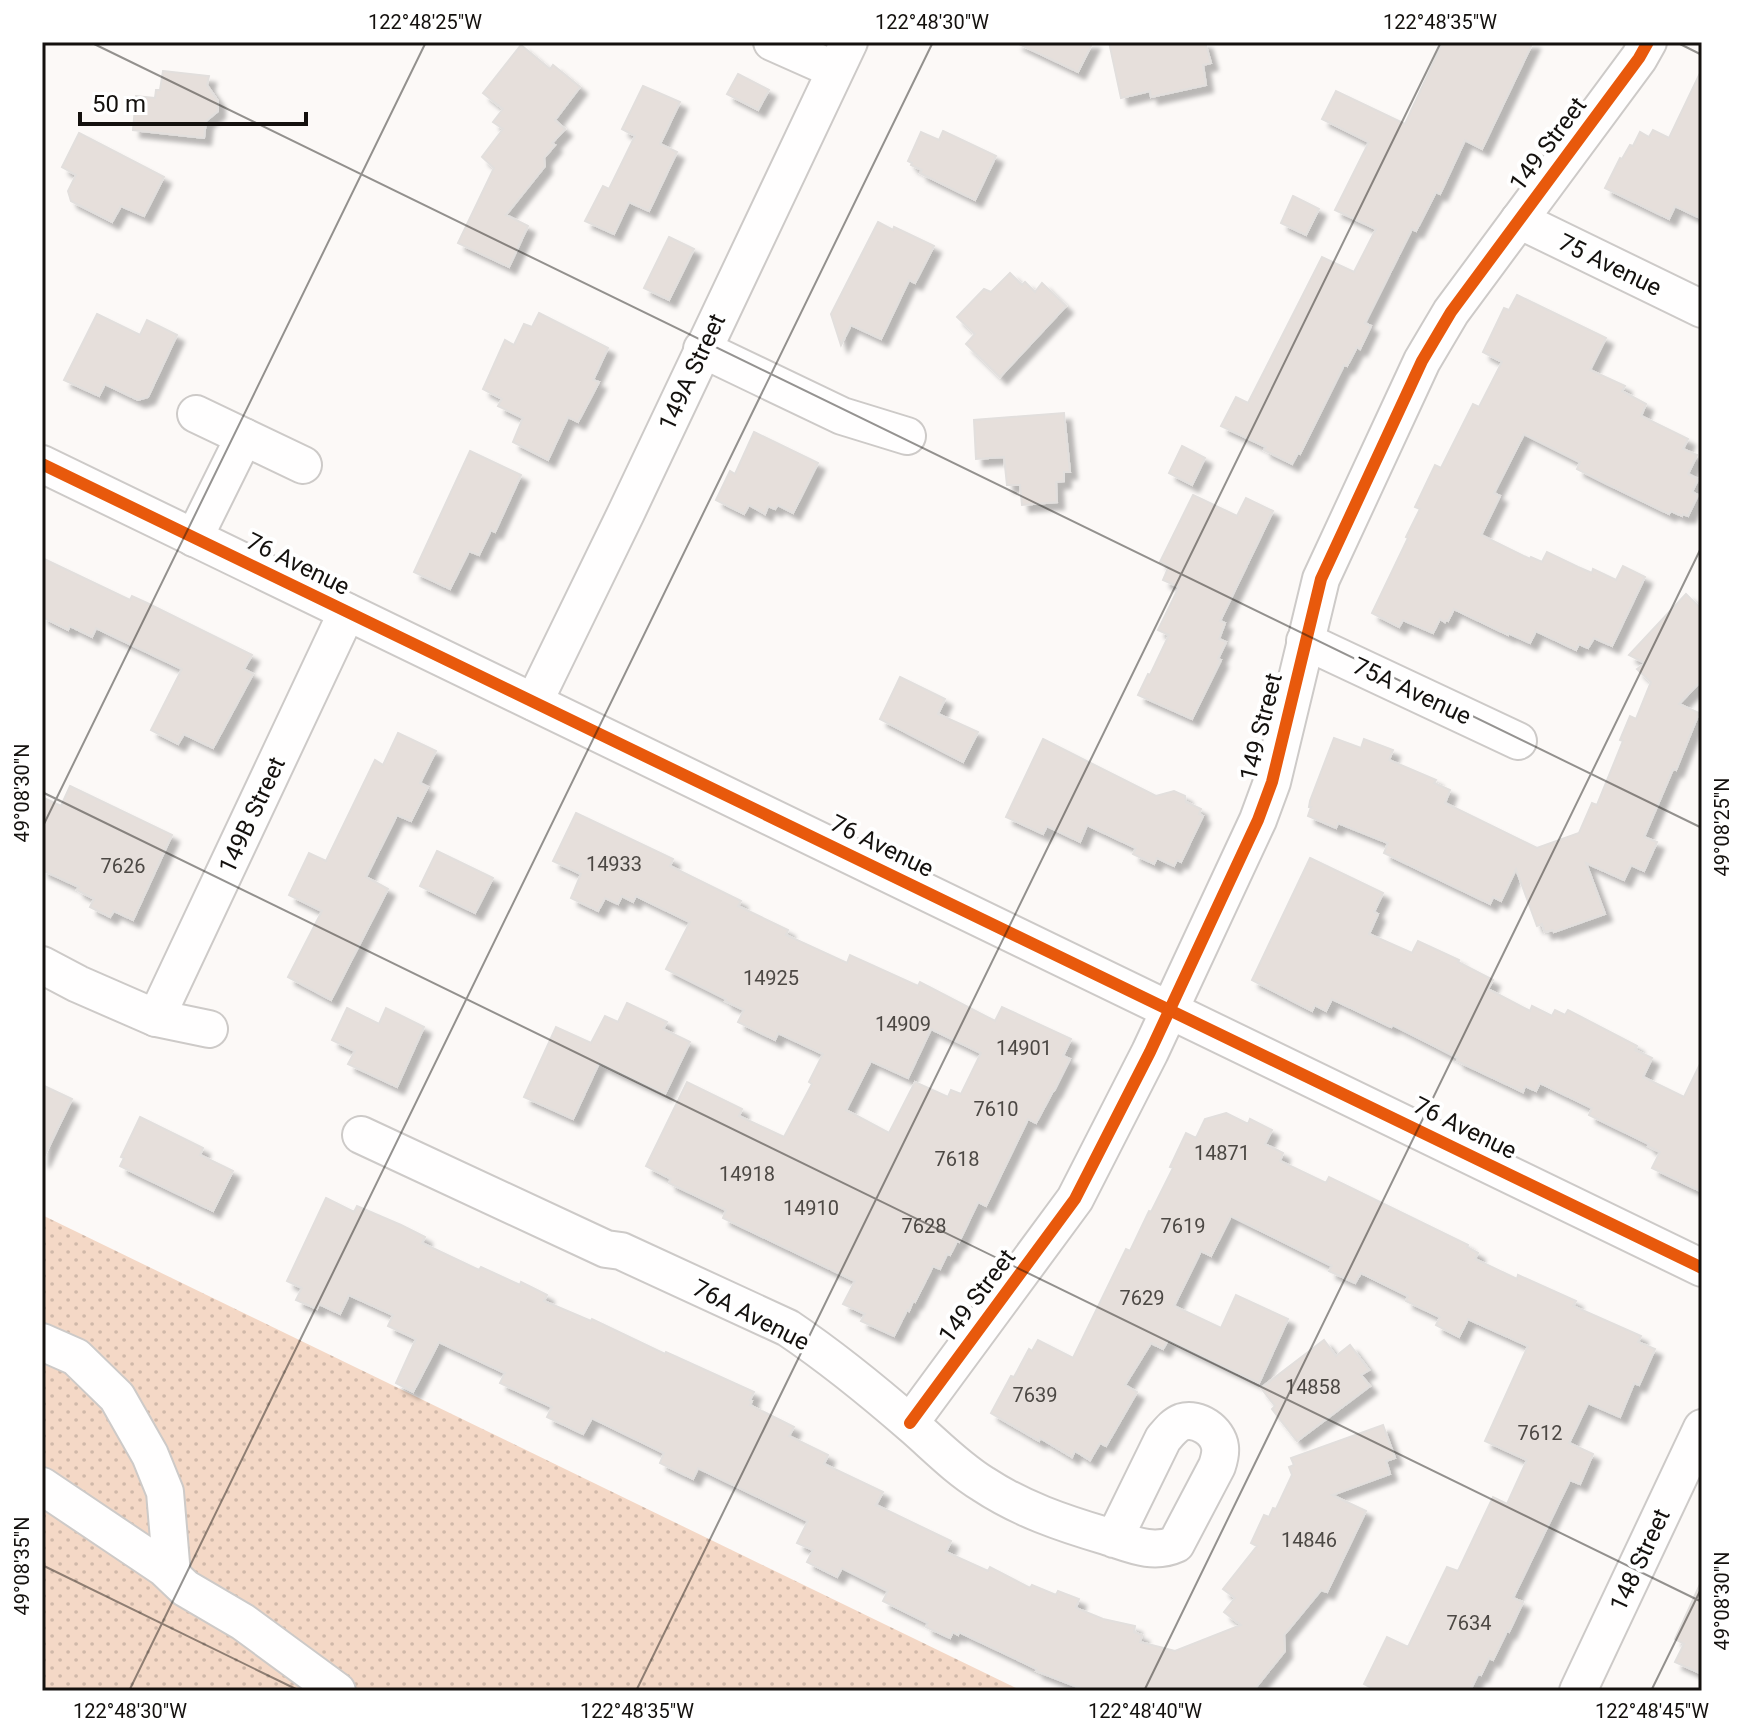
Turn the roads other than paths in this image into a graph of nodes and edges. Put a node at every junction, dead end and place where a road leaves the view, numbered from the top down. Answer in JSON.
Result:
{"nodes":[{"id":1,"x":772,"y":42,"type":"edge"},
{"id":2,"x":1648,"y":42,"type":"edge"},
{"id":3,"x":842,"y":56,"type":"edge"},
{"id":4,"x":1519,"y":220,"type":"junction"},
{"id":5,"x":1702,"y":309,"type":"edge"},
{"id":6,"x":702,"y":349,"type":"junction"},
{"id":7,"x":196,"y":414,"type":"dead end"},
{"id":8,"x":907,"y":436,"type":"dead end"},
{"id":9,"x":244,"y":437,"type":"junction"},
{"id":10,"x":42,"y":464,"type":"edge"},
{"id":11,"x":303,"y":465,"type":"dead end"},
{"id":12,"x":194,"y":538,"type":"junction"},
{"id":13,"x":347,"y":612,"type":"junction"},
{"id":14,"x":1305,"y":641,"type":"junction"},
{"id":15,"x":534,"y":702,"type":"junction"},
{"id":16,"x":1518,"y":741,"type":"dead end"},
{"id":17,"x":42,"y":965,"type":"edge"},
{"id":18,"x":1170,"y":1010,"type":"junction"},
{"id":19,"x":156,"y":1018,"type":"junction"},
{"id":20,"x":209,"y":1029,"type":"dead end"},
{"id":21,"x":361,"y":1135,"type":"dead end"},
{"id":22,"x":1702,"y":1268,"type":"edge"},
{"id":23,"x":42,"y":1342,"type":"edge"},
{"id":24,"x":910,"y":1423,"type":"junction"},
{"id":25,"x":1702,"y":1428,"type":"edge"},
{"id":26,"x":42,"y":1486,"type":"edge"},
{"id":27,"x":1114,"y":1539,"type":"dead end"},
{"id":28,"x":172,"y":1575,"type":"junction"},
{"id":29,"x":337,"y":1691,"type":"edge"},
{"id":30,"x":1578,"y":1691,"type":"edge"}],
"edges":[{"from":1,"to":3,"type":"street"},
{"from":2,"to":4,"type":"street","name":"149 Street"},
{"from":3,"to":6,"type":"street","name":"149A Street"},
{"from":4,"to":5,"type":"street","name":"75 Avenue"},
{"from":4,"to":14,"type":"street","name":"149 Street"},
{"from":6,"to":8,"type":"street"},
{"from":6,"to":15,"type":"street","name":"149A Street"},
{"from":7,"to":9,"type":"street"},
{"from":9,"to":11,"type":"street"},
{"from":9,"to":12,"type":"street"},
{"from":10,"to":12,"type":"street","name":"76 Avenue"},
{"from":12,"to":13,"type":"street","name":"76 Avenue"},
{"from":13,"to":15,"type":"street","name":"76 Avenue"},
{"from":13,"to":19,"type":"street","name":"149B Street"},
{"from":14,"to":16,"type":"street","name":"75A Avenue"},
{"from":14,"to":18,"type":"street","name":"149 Street"},
{"from":15,"to":18,"type":"street","name":"76 Avenue"},
{"from":17,"to":19,"type":"street"},
{"from":18,"to":22,"type":"street","name":"76 Avenue"},
{"from":18,"to":24,"type":"street","name":"149 Street"},
{"from":19,"to":20,"type":"street"},
{"from":21,"to":24,"type":"street","name":"76A Avenue"},
{"from":23,"to":28,"type":"street"},
{"from":24,"to":27,"type":"street","name":"76A Avenue"},
{"from":25,"to":30,"type":"street","name":"148 Street"},
{"from":26,"to":28,"type":"street"},
{"from":28,"to":29,"type":"street"}]}
